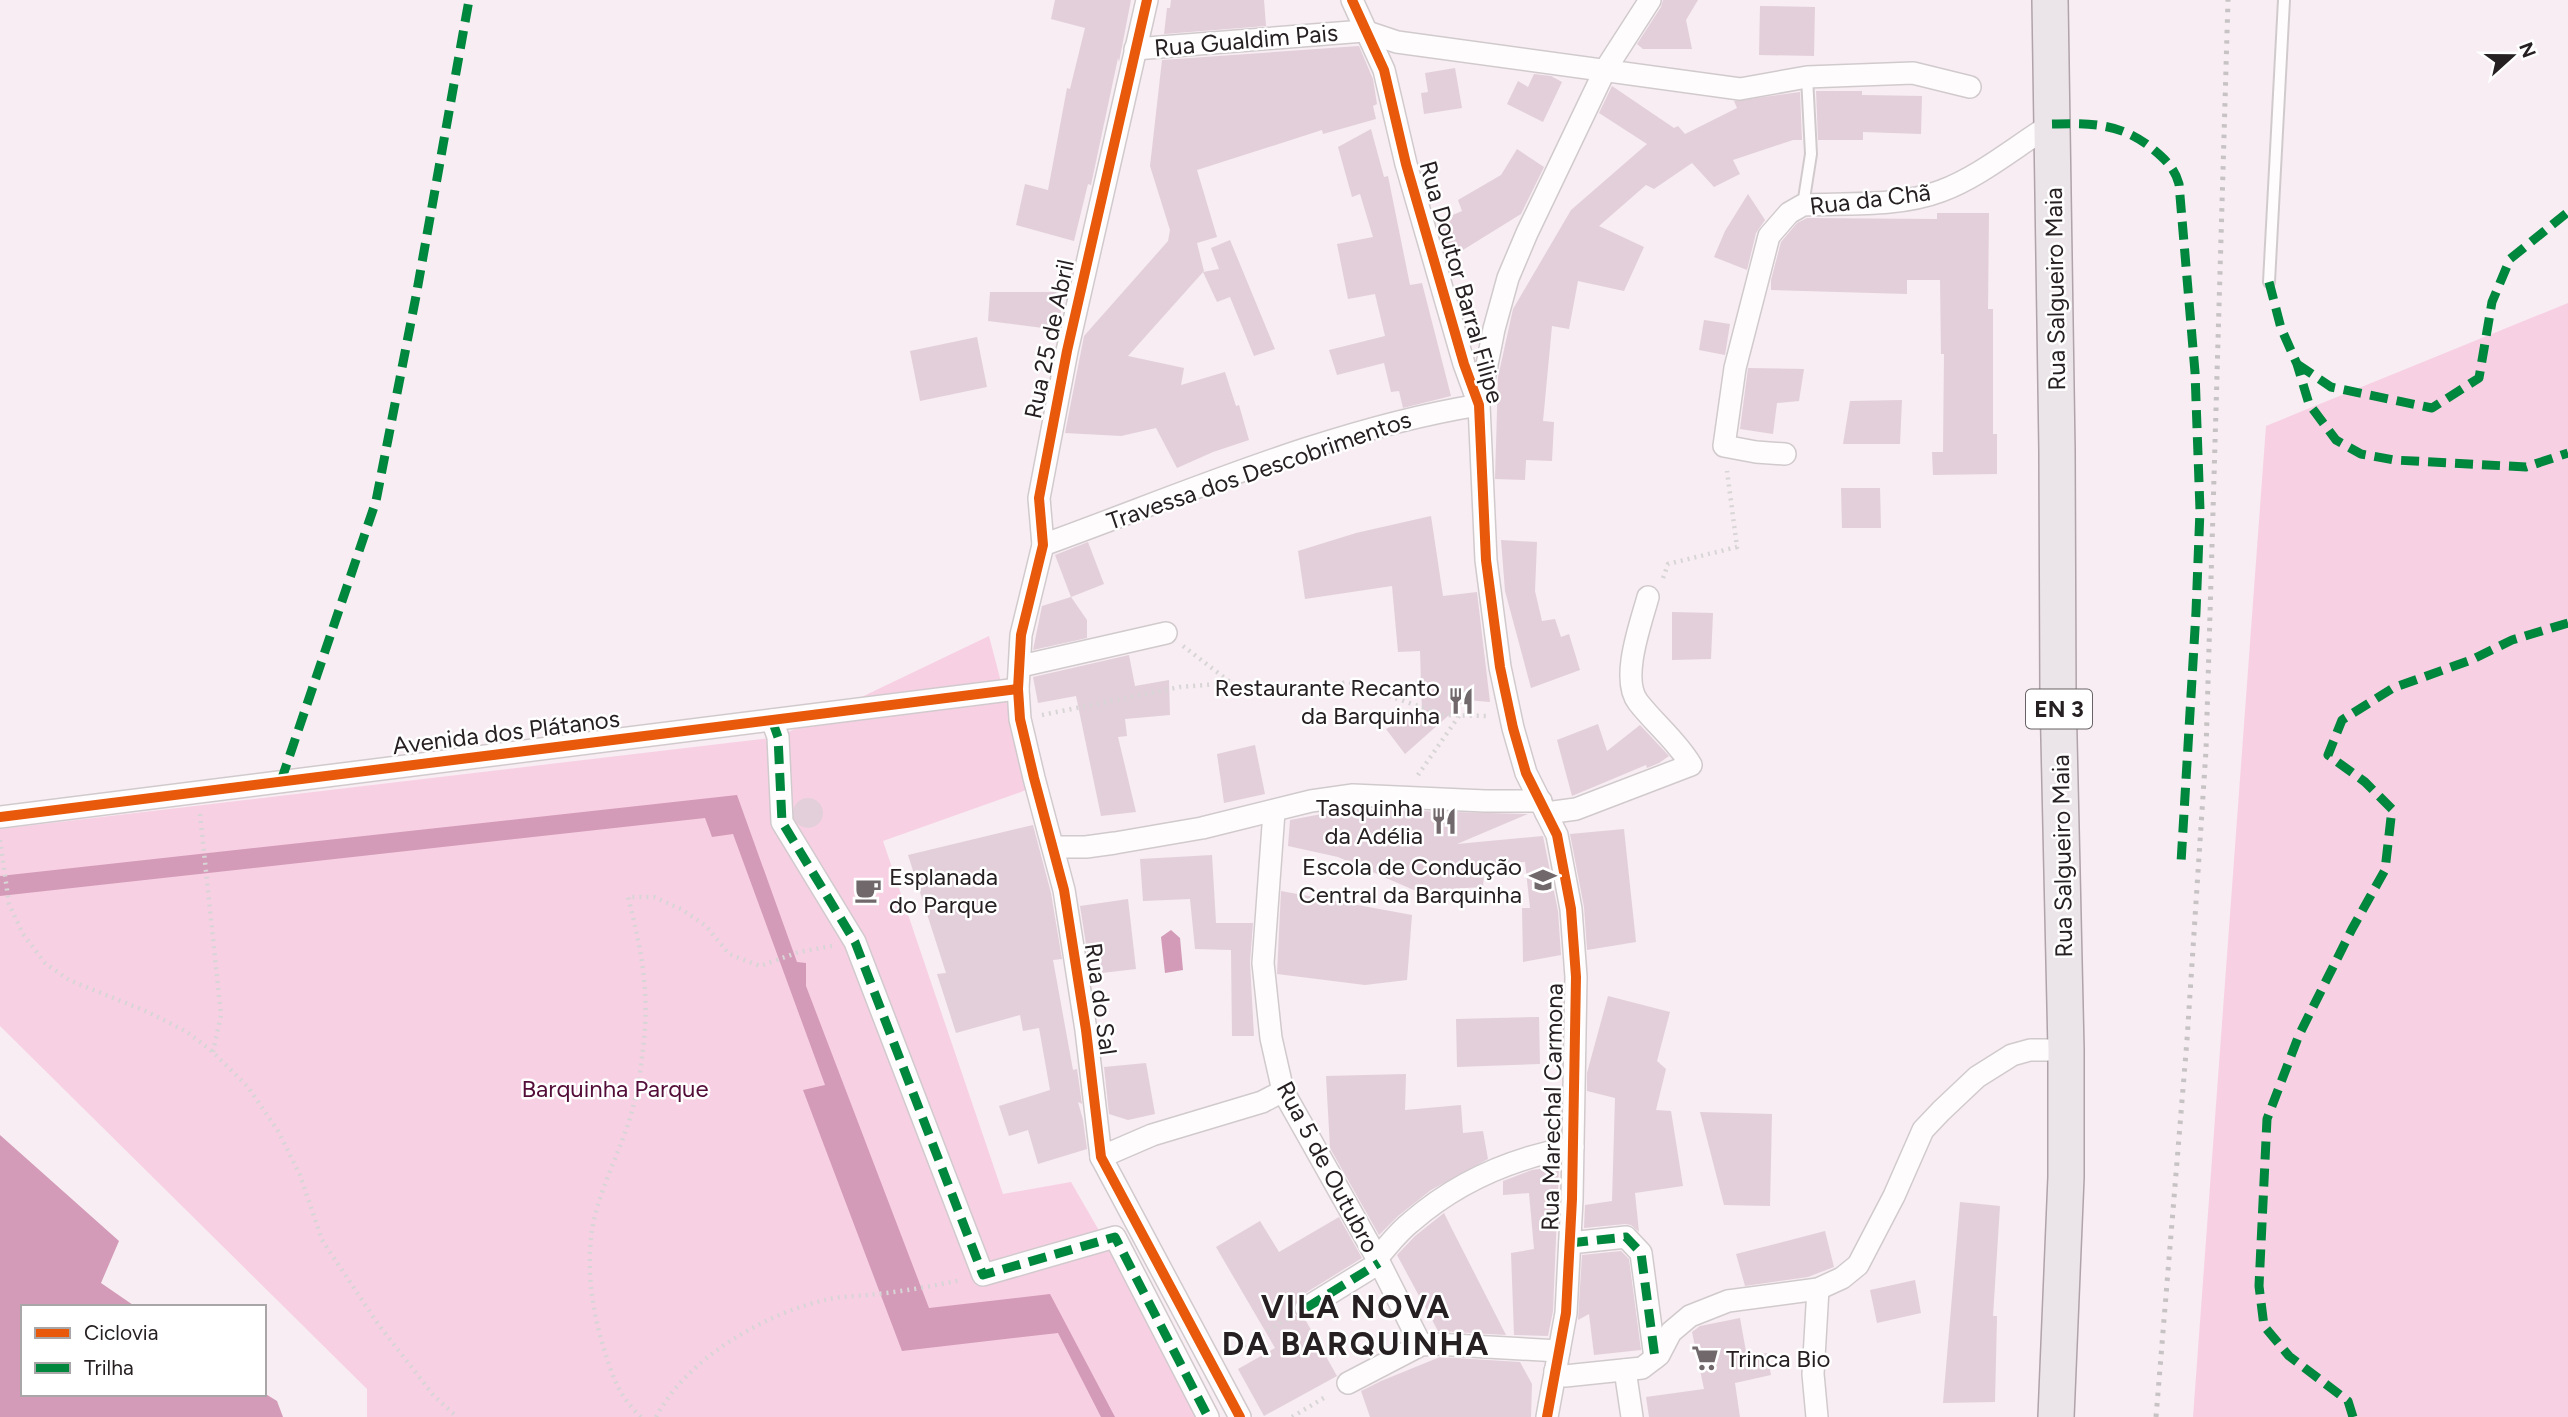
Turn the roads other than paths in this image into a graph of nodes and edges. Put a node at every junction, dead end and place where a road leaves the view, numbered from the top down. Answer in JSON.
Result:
{"nodes":[{"id":1,"x":1147,"y":0,"type":"edge"},
{"id":2,"x":1352,"y":0,"type":"edge"},
{"id":3,"x":1650,"y":0,"type":"edge"},
{"id":4,"x":2049,"y":0,"type":"edge"},
{"id":5,"x":2284,"y":0,"type":"edge"},
{"id":6,"x":1364,"y":31,"type":"junction"},
{"id":7,"x":1135,"y":49,"type":"junction"},
{"id":8,"x":1605,"y":70,"type":"junction"},
{"id":9,"x":1807,"y":77,"type":"junction"},
{"id":10,"x":1970,"y":87,"type":"dead end"},
{"id":11,"x":2052,"y":124,"type":"junction"},
{"id":12,"x":1803,"y":205,"type":"junction"},
{"id":13,"x":2269,"y":282,"type":"dead end"},
{"id":14,"x":1479,"y":405,"type":"junction"},
{"id":15,"x":1785,"y":454,"type":"dead end"},
{"id":16,"x":1043,"y":545,"type":"junction"},
{"id":17,"x":1648,"y":597,"type":"road end"},
{"id":18,"x":1166,"y":633,"type":"road end"},
{"id":19,"x":1021,"y":666,"type":"junction"},
{"id":20,"x":1018,"y":689,"type":"junction"},
{"id":21,"x":1020,"y":719,"type":"joint"},
{"id":22,"x":772,"y":720,"type":"junction"},
{"id":23,"x":1543,"y":807,"type":"junction"},
{"id":24,"x":1274,"y":812,"type":"junction"},
{"id":25,"x":0,"y":817,"type":"edge"},
{"id":26,"x":1054,"y":847,"type":"junction"},
{"id":27,"x":2066,"y":1050,"type":"junction"},
{"id":28,"x":1283,"y":1091,"type":"junction"},
{"id":29,"x":1573,"y":1147,"type":"junction"},
{"id":30,"x":1101,"y":1157,"type":"junction"},
{"id":31,"x":1570,"y":1243,"type":"junction"},
{"id":32,"x":1378,"y":1260,"type":"junction"},
{"id":33,"x":1818,"y":1289,"type":"junction"},
{"id":34,"x":1306,"y":1308,"type":"road end"},
{"id":35,"x":1421,"y":1345,"type":"junction"},
{"id":36,"x":1655,"y":1358,"type":"junction"},
{"id":37,"x":1557,"y":1361,"type":"junction"},
{"id":38,"x":1625,"y":1370,"type":"junction"},
{"id":39,"x":1348,"y":1383,"type":"road end"},
{"id":40,"x":1208,"y":1417,"type":"edge"},
{"id":41,"x":1240,"y":1417,"type":"edge"},
{"id":42,"x":1547,"y":1417,"type":"edge"},
{"id":43,"x":1632,"y":1417,"type":"edge"},
{"id":44,"x":1817,"y":1417,"type":"edge"},
{"id":45,"x":2056,"y":1417,"type":"edge"}],
"edges":[{"from":1,"to":7,"type":"street","name":"Rua 25 de Abril"},
{"from":2,"to":6,"type":"street","name":"Rua Doutor Barral Filipe"},
{"from":3,"to":8,"type":"street"},
{"from":4,"to":11,"type":"main road","name":"Rua Salgueiro Maia","number":"EN 3"},
{"from":5,"to":13,"type":"lane"},
{"from":6,"to":7,"type":"street","name":"Rua Gualdim Pais"},
{"from":6,"to":8,"type":"street","name":"Rua Gualdim Pais"},
{"from":6,"to":14,"type":"street","name":"Rua Doutor Barral Filipe"},
{"from":7,"to":16,"type":"street","name":"Rua 25 de Abril"},
{"from":8,"to":9,"type":"street","name":"Rua Gualdim Pais"},
{"from":8,"to":14,"type":"street"},
{"from":9,"to":10,"type":"street","name":"Rua Gualdim Pais"},
{"from":9,"to":12,"type":"lane"},
{"from":11,"to":12,"type":"street","name":"Rua da Chã"},
{"from":11,"to":27,"type":"main road","name":"Rua Salgueiro Maia","number":"EN 3"},
{"from":12,"to":15,"type":"street","name":"Rua da Chã"},
{"from":14,"to":16,"type":"street","name":"Travessa dos Descobrimentos"},
{"from":14,"to":23,"type":"street","name":"Rua Doutor Barral Filipe"},
{"from":16,"to":19,"type":"street","name":"Rua 25 de Abril"},
{"from":17,"to":23,"type":"street"},
{"from":18,"to":19,"type":"street"},
{"from":19,"to":20,"type":"street","name":"Rua 25 de Abril"},
{"from":20,"to":21,"type":"street","name":"Rua 25 de Abril"},
{"from":20,"to":22,"type":"street","name":"Avenida dos Plátanos"},
{"from":21,"to":26,"type":"street","name":"Rua do Sal"},
{"from":22,"to":25,"type":"street","name":"Avenida dos Plátanos"},
{"from":22,"to":40,"type":"street"},
{"from":23,"to":24,"type":"street"},
{"from":23,"to":29,"type":"street","name":"Rua Marechal Carmona"},
{"from":24,"to":26,"type":"street"},
{"from":24,"to":28,"type":"street","name":"Rua 5 de Outubro"},
{"from":26,"to":30,"type":"street","name":"Rua do Sal"},
{"from":27,"to":33,"type":"street"},
{"from":27,"to":45,"type":"main road","name":"Rua Salgueiro Maia","number":"EN 3"},
{"from":28,"to":30,"type":"street"},
{"from":28,"to":32,"type":"street","name":"Rua 5 de Outubro"},
{"from":29,"to":31,"type":"street","name":"Rua Marechal Carmona"},
{"from":29,"to":32,"type":"street"},
{"from":30,"to":41,"type":"street"},
{"from":31,"to":36,"type":"street"},
{"from":31,"to":37,"type":"street","name":"Rua Marechal Carmona"},
{"from":32,"to":34,"type":"street"},
{"from":32,"to":35,"type":"street","name":"Rua 5 de Outubro"},
{"from":33,"to":36,"type":"street"},
{"from":33,"to":44,"type":"street"},
{"from":35,"to":37,"type":"street"},
{"from":35,"to":39,"type":"street"},
{"from":36,"to":38,"type":"street"},
{"from":37,"to":38,"type":"street"},
{"from":37,"to":42,"type":"street","name":"Rua Marechal Carmona"},
{"from":38,"to":43,"type":"street"}]}
